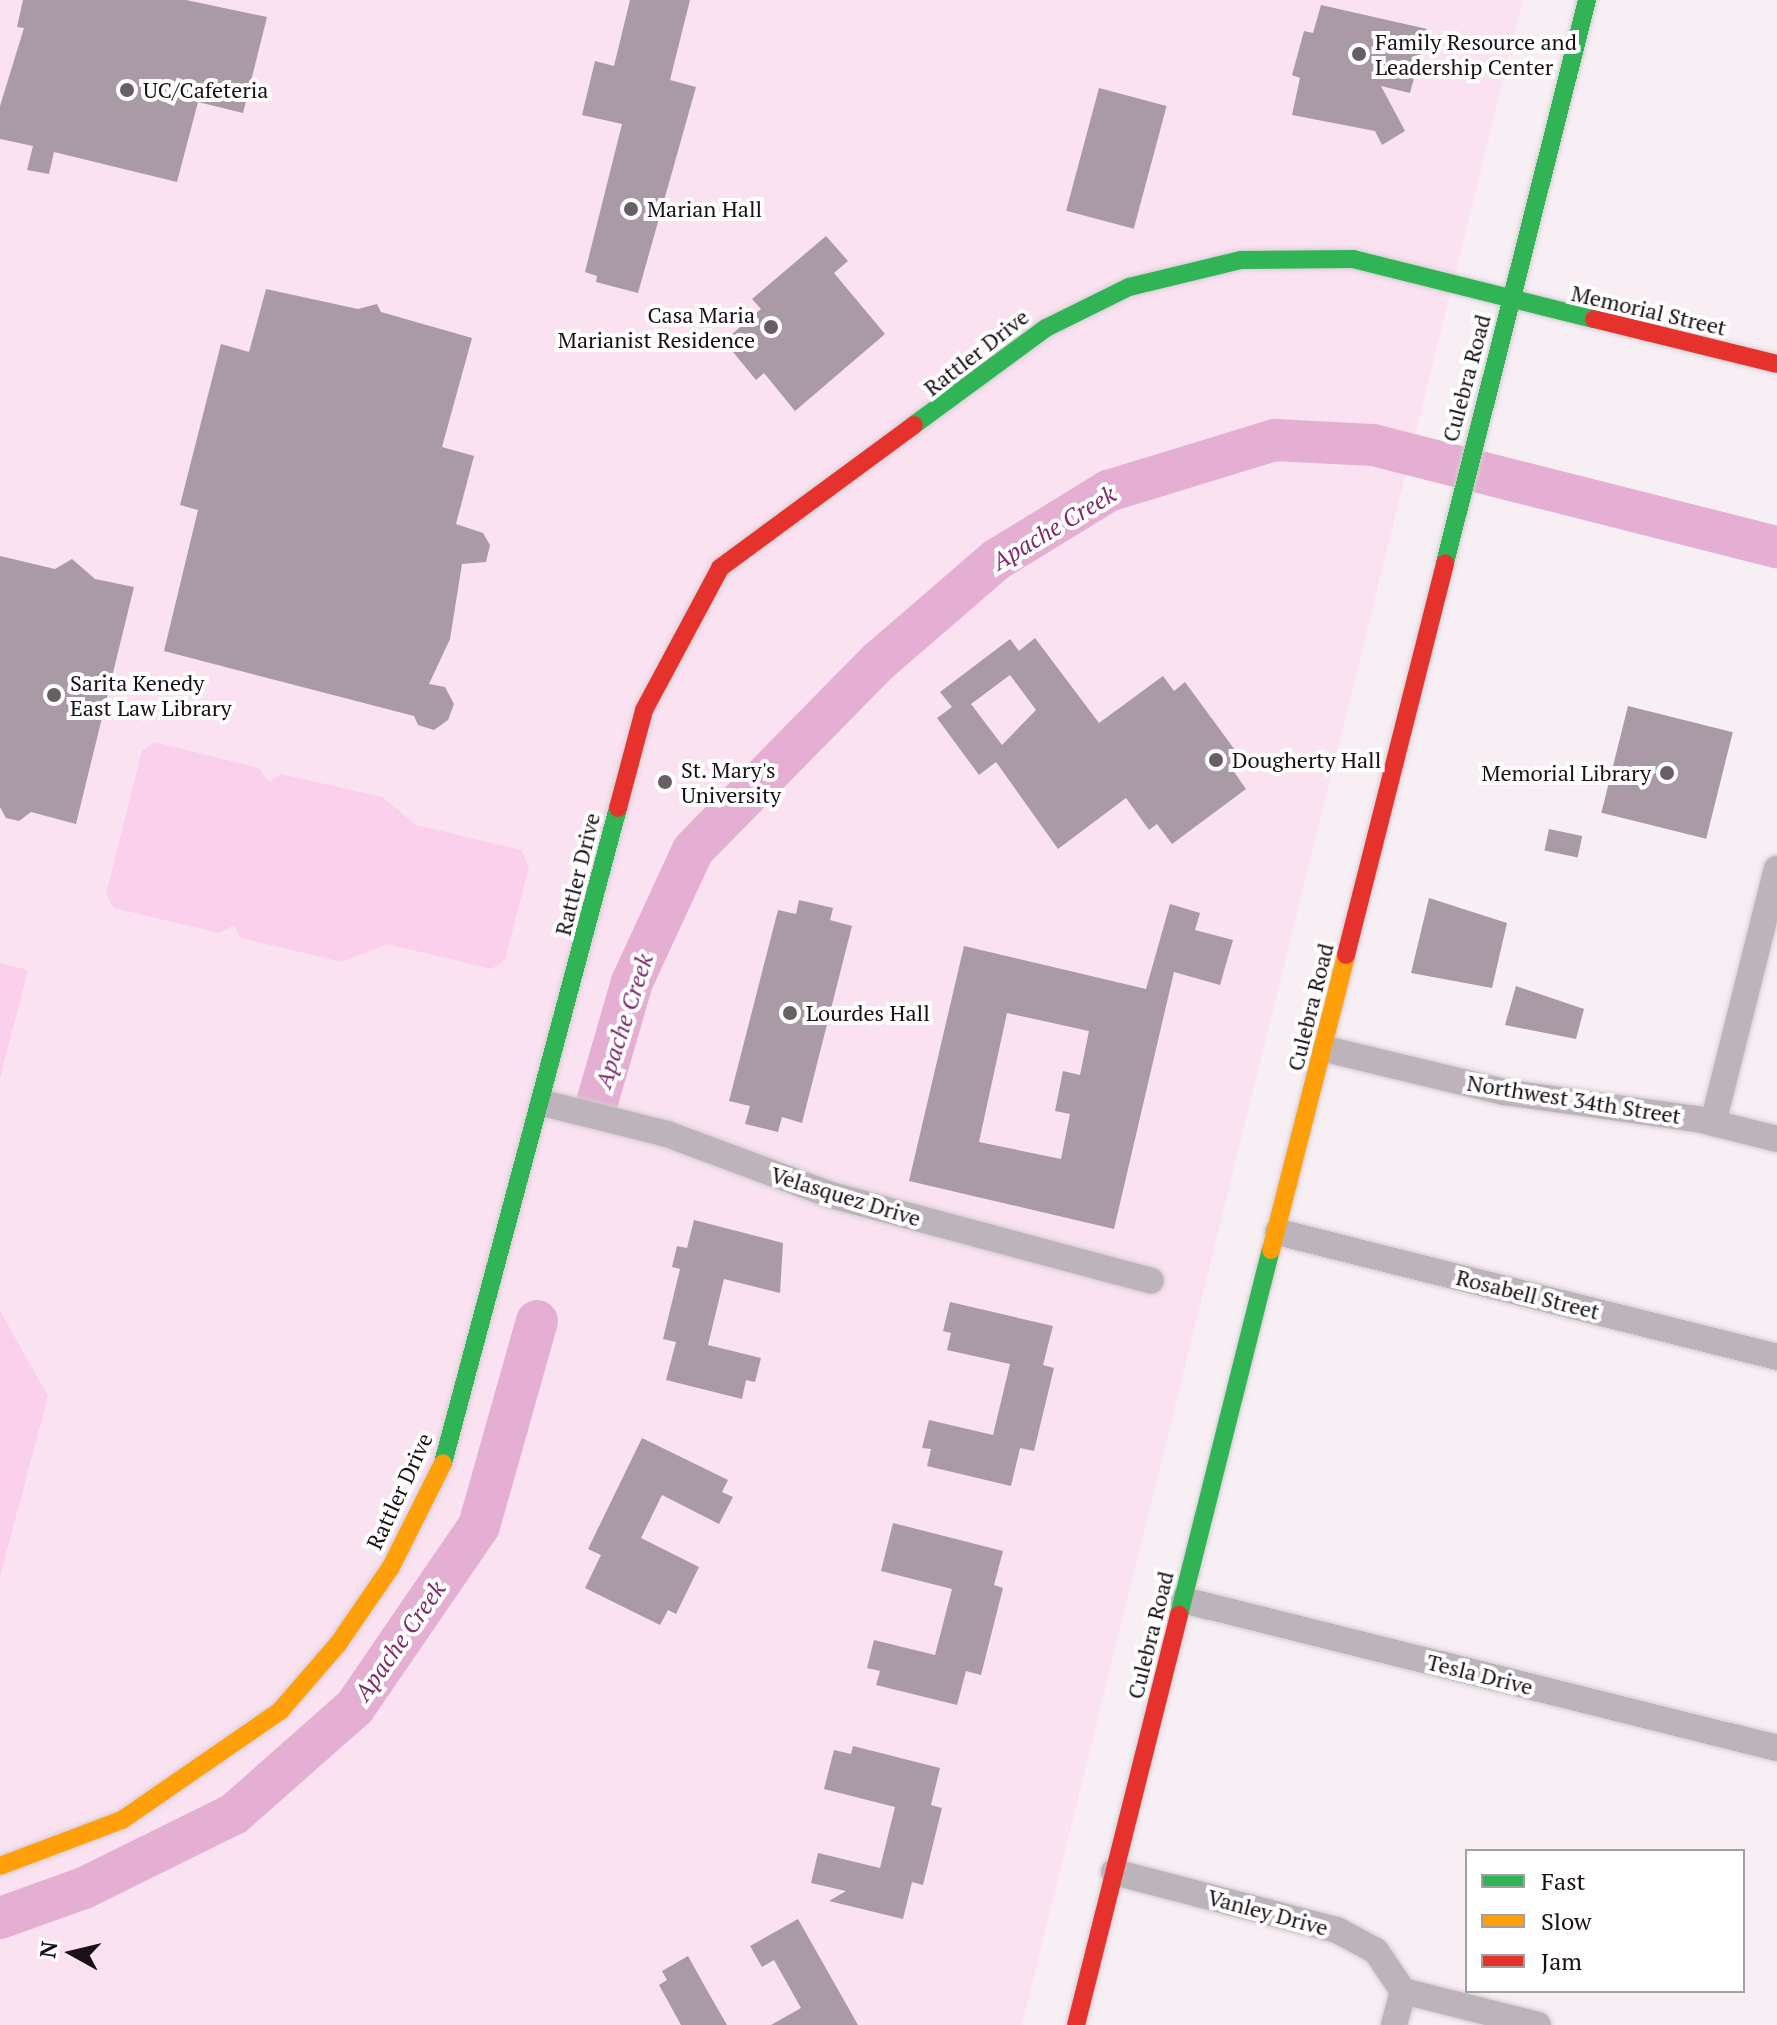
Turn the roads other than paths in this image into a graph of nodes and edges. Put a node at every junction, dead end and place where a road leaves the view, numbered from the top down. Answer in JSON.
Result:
{"nodes":[{"id":1,"x":1587,"y":0,"type":"edge"},
{"id":2,"x":1511,"y":302,"type":"junction"},
{"id":3,"x":1777,"y":364,"type":"edge"},
{"id":4,"x":1777,"y":869,"type":"edge"},
{"id":5,"x":1325,"y":1049,"type":"junction"},
{"id":6,"x":543,"y":1103,"type":"junction"},
{"id":7,"x":1713,"y":1123,"type":"junction"},
{"id":8,"x":1777,"y":1139,"type":"edge"},
{"id":9,"x":1278,"y":1232,"type":"junction"},
{"id":10,"x":1151,"y":1281,"type":"dead end"},
{"id":11,"x":1777,"y":1357,"type":"edge"},
{"id":12,"x":1183,"y":1600,"type":"junction"},
{"id":13,"x":1777,"y":1748,"type":"edge"},
{"id":14,"x":0,"y":1866,"type":"edge"},
{"id":15,"x":1114,"y":1872,"type":"junction"},
{"id":16,"x":1403,"y":1991,"type":"junction"},
{"id":17,"x":1076,"y":2025,"type":"edge"},
{"id":18,"x":1394,"y":2025,"type":"edge"},
{"id":19,"x":1538,"y":2025,"type":"edge"}],
"edges":[{"from":1,"to":2,"type":"street","name":"Culebra Road"},
{"from":2,"to":3,"type":"street","name":"Memorial Street"},
{"from":2,"to":5,"type":"street","name":"Culebra Road"},
{"from":2,"to":6,"type":"street","name":"Rattler Drive"},
{"from":4,"to":7,"type":"street"},
{"from":5,"to":7,"type":"street","name":"Northwest 34th Street"},
{"from":5,"to":9,"type":"street","name":"Culebra Road"},
{"from":6,"to":10,"type":"street","name":"Velasquez Drive"},
{"from":6,"to":14,"type":"street","name":"Rattler Drive"},
{"from":7,"to":8,"type":"street","name":"Northwest 34th Street"},
{"from":9,"to":11,"type":"street","name":"Rosabell Street"},
{"from":9,"to":12,"type":"street","name":"Culebra Road"},
{"from":12,"to":13,"type":"street","name":"Tesla Drive"},
{"from":12,"to":15,"type":"street","name":"Culebra Road"},
{"from":15,"to":16,"type":"street","name":"Vanley Drive"},
{"from":15,"to":17,"type":"street","name":"Culebra Road"},
{"from":16,"to":18,"type":"street"},
{"from":16,"to":19,"type":"street"}]}
